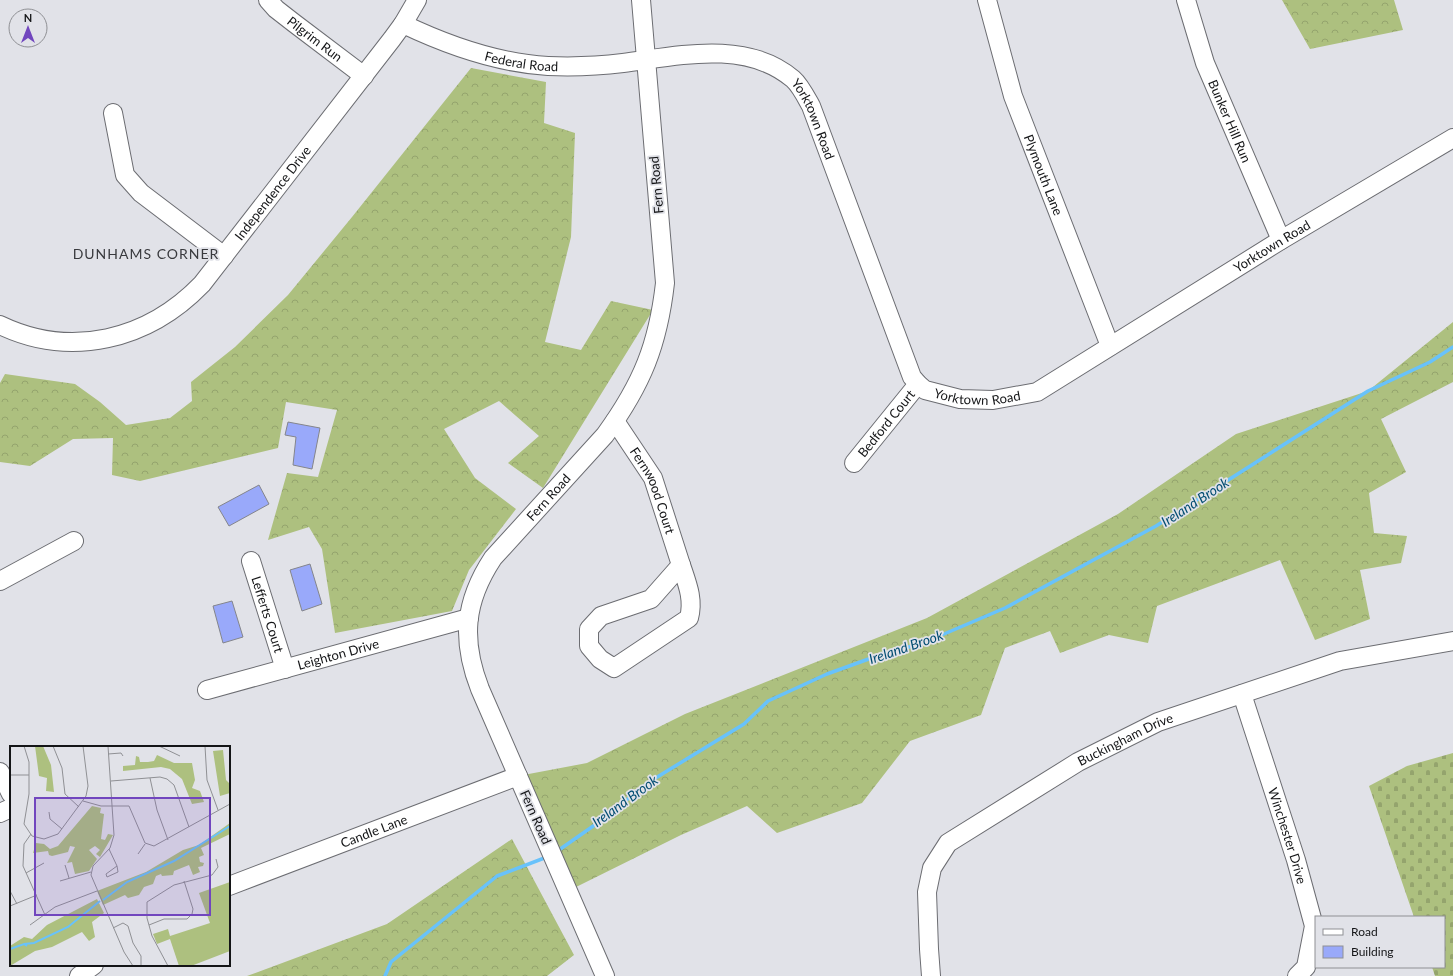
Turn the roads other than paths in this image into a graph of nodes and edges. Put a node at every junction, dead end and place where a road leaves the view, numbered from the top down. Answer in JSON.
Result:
{"nodes":[{"id":1,"x":268,"y":0,"type":"edge"},
{"id":2,"x":417,"y":0,"type":"edge"},
{"id":3,"x":641,"y":0,"type":"edge"},
{"id":4,"x":986,"y":0,"type":"edge"},
{"id":5,"x":1186,"y":0,"type":"edge"},
{"id":6,"x":403,"y":24,"type":"junction"},
{"id":7,"x":646,"y":59,"type":"junction"},
{"id":8,"x":364,"y":76,"type":"junction"},
{"id":9,"x":113,"y":113,"type":"dead end"},
{"id":10,"x":1453,"y":138,"type":"edge"},
{"id":11,"x":1281,"y":240,"type":"junction"},
{"id":12,"x":224,"y":256,"type":"junction"},
{"id":13,"x":0,"y":325,"type":"edge"},
{"id":14,"x":1110,"y":346,"type":"junction"},
{"id":15,"x":918,"y":384,"type":"junction"},
{"id":16,"x":615,"y":421,"type":"junction"},
{"id":17,"x":854,"y":463,"type":"dead end"},
{"id":18,"x":74,"y":540,"type":"dead end"},
{"id":19,"x":251,"y":561,"type":"dead end"},
{"id":20,"x":681,"y":565,"type":"junction"},
{"id":21,"x":0,"y":581,"type":"edge"},
{"id":22,"x":469,"y":618,"type":"junction"},
{"id":23,"x":1453,"y":641,"type":"edge"},
{"id":24,"x":285,"y":668,"type":"junction"},
{"id":25,"x":207,"y":690,"type":"dead end"},
{"id":26,"x":1242,"y":694,"type":"junction"},
{"id":27,"x":0,"y":772,"type":"edge"},
{"id":28,"x":518,"y":776,"type":"junction"},
{"id":29,"x":10,"y":792,"type":"edge"},
{"id":30,"x":10,"y":808,"type":"edge"},
{"id":31,"x":0,"y":813,"type":"edge"},
{"id":32,"x":230,"y":886,"type":"edge"},
{"id":33,"x":605,"y":976,"type":"edge"},
{"id":34,"x":931,"y":976,"type":"edge"},
{"id":35,"x":1297,"y":976,"type":"edge"}],
"edges":[{"from":1,"to":8,"type":"street","name":"Pilgrim Run"},
{"from":2,"to":6,"type":"street","name":"Independence Drive"},
{"from":3,"to":7,"type":"street","name":"Fern Road"},
{"from":4,"to":14,"type":"street","name":"Plymouth Lane"},
{"from":5,"to":11,"type":"street","name":"Bunker Hill Run"},
{"from":6,"to":7,"type":"street","name":"Federal Road"},
{"from":6,"to":8,"type":"street","name":"Independence Drive"},
{"from":7,"to":15,"type":"street","name":"Yorktown Road"},
{"from":7,"to":16,"type":"street","name":"Fern Road"},
{"from":8,"to":12,"type":"street","name":"Independence Drive"},
{"from":9,"to":12,"type":"street"},
{"from":10,"to":11,"type":"street","name":"Yorktown Road"},
{"from":11,"to":14,"type":"street","name":"Yorktown Road"},
{"from":12,"to":13,"type":"street","name":"Independence Drive"},
{"from":14,"to":15,"type":"street","name":"Yorktown Road"},
{"from":15,"to":17,"type":"street","name":"Bedford Court"},
{"from":16,"to":20,"type":"street","name":"Fernwood Court"},
{"from":16,"to":22,"type":"street","name":"Fern Road"},
{"from":18,"to":21,"type":"street"},
{"from":19,"to":24,"type":"street","name":"Lefferts Court"},
{"from":20,"to":20,"type":"street","name":"Fernwood Court"},
{"from":22,"to":24,"type":"street","name":"Leighton Drive"},
{"from":22,"to":28,"type":"street","name":"Fern Road"},
{"from":23,"to":26,"type":"street","name":"Buckingham Drive"},
{"from":24,"to":25,"type":"street","name":"Leighton Drive"},
{"from":26,"to":34,"type":"street","name":"Buckingham Drive"},
{"from":26,"to":35,"type":"street","name":"Winchester Drive"},
{"from":27,"to":29,"type":"street"},
{"from":28,"to":32,"type":"street","name":"Candle Lane"},
{"from":28,"to":33,"type":"street","name":"Fern Road"},
{"from":30,"to":31,"type":"street"}]}
